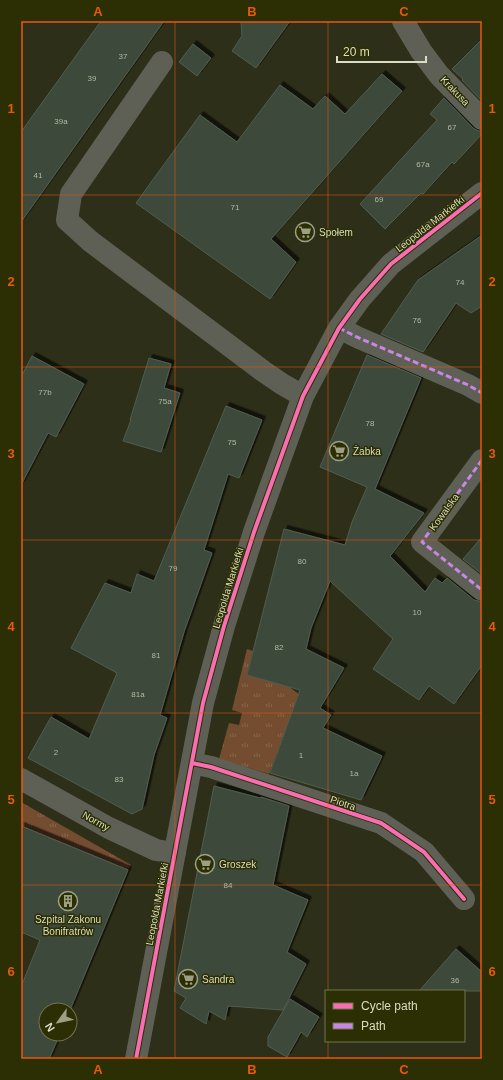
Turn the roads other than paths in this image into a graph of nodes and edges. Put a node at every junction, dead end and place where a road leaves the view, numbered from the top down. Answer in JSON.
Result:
{"nodes":[{"id":1,"x":403,"y":21,"type":"edge"},
{"id":2,"x":162,"y":62,"type":"dead end"},
{"id":3,"x":482,"y":119,"type":"edge"},
{"id":4,"x":482,"y":193,"type":"edge"},
{"id":5,"x":339,"y":328,"type":"junction"},
{"id":6,"x":482,"y":393,"type":"edge"},
{"id":7,"x":303,"y":396,"type":"junction"},
{"id":8,"x":482,"y":460,"type":"edge"},
{"id":9,"x":482,"y":590,"type":"edge"},
{"id":10,"x":192,"y":763,"type":"junction"},
{"id":11,"x":21,"y":779,"type":"edge"},
{"id":12,"x":174,"y":853,"type":"junction"},
{"id":13,"x":464,"y":898,"type":"dead end"},
{"id":14,"x":136,"y":1059,"type":"edge"}],
"edges":[{"from":1,"to":3,"type":"street","name":"Krakusa"},
{"from":2,"to":7,"type":"street"},
{"from":4,"to":5,"type":"street","name":"Leopolda Markiefki"},
{"from":5,"to":6,"type":"street"},
{"from":5,"to":7,"type":"street","name":"Leopolda Markiefki"},
{"from":7,"to":10,"type":"street","name":"Leopolda Markiefki"},
{"from":8,"to":9,"type":"street","name":"Kowalska"},
{"from":10,"to":12,"type":"street","name":"Leopolda Markiefki"},
{"from":10,"to":13,"type":"street","name":"Piotra"},
{"from":11,"to":12,"type":"street","name":"Normy"},
{"from":12,"to":14,"type":"street","name":"Leopolda Markiefki"}]}
